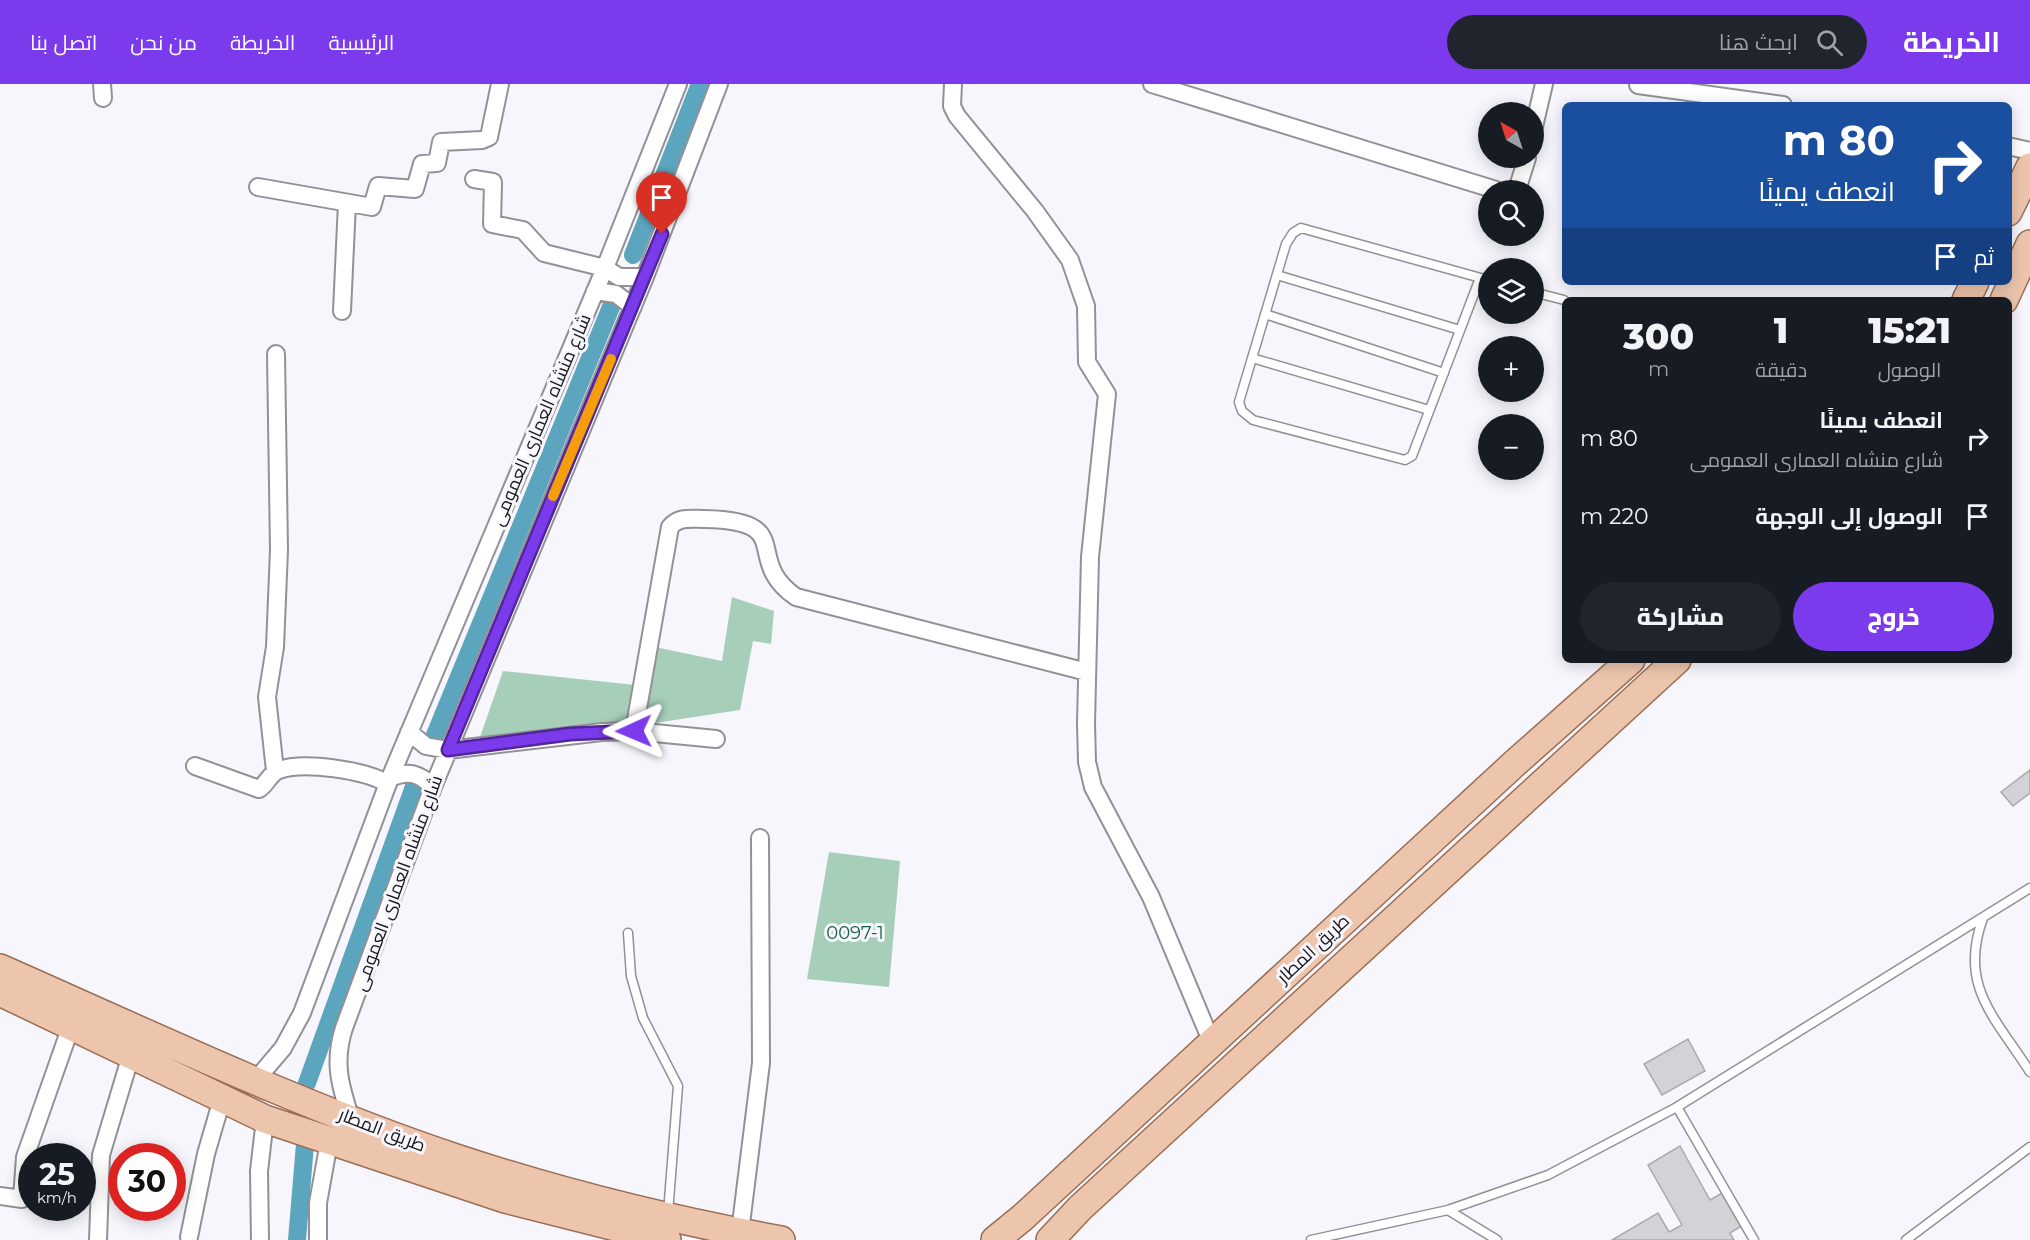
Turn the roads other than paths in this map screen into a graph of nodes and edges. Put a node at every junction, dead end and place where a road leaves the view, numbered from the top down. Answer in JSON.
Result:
{"nodes":[{"id":1,"x":501,"y":84,"type":"edge"},
{"id":2,"x":678,"y":84,"type":"edge"},
{"id":3,"x":719,"y":84,"type":"edge"},
{"id":4,"x":953,"y":84,"type":"edge"},
{"id":5,"x":1152,"y":84,"type":"edge"},
{"id":6,"x":1544,"y":84,"type":"edge"},
{"id":7,"x":1638,"y":85,"type":"edge"},
{"id":8,"x":1540,"y":102,"type":"edge"},
{"id":9,"x":1761,"y":102,"type":"edge"},
{"id":10,"x":2012,"y":147,"type":"edge"},
{"id":11,"x":2030,"y":151,"type":"edge"},
{"id":12,"x":2030,"y":167,"type":"edge"},
{"id":13,"x":474,"y":178,"type":"dead end"},
{"id":14,"x":1478,"y":184,"type":"edge"},
{"id":15,"x":258,"y":187,"type":"dead end"},
{"id":16,"x":347,"y":203,"type":"junction"},
{"id":17,"x":2012,"y":204,"type":"edge"},
{"id":18,"x":2030,"y":244,"type":"edge"},
{"id":19,"x":605,"y":268,"type":"junction"},
{"id":20,"x":1277,"y":275,"type":"junction"},
{"id":21,"x":645,"y":277,"type":"junction"},
{"id":22,"x":1478,"y":277,"type":"edge"},
{"id":23,"x":2012,"y":283,"type":"edge"},
{"id":24,"x":595,"y":291,"type":"junction"},
{"id":25,"x":1478,"y":292,"type":"edge"},
{"id":26,"x":1544,"y":295,"type":"edge"},
{"id":27,"x":1562,"y":299,"type":"edge"},
{"id":28,"x":633,"y":307,"type":"junction"},
{"id":29,"x":342,"y":311,"type":"dead end"},
{"id":30,"x":1265,"y":314,"type":"junction"},
{"id":31,"x":1460,"y":330,"type":"junction"},
{"id":32,"x":276,"y":354,"type":"dead end"},
{"id":33,"x":1252,"y":358,"type":"junction"},
{"id":34,"x":1444,"y":373,"type":"junction"},
{"id":35,"x":1430,"y":410,"type":"junction"},
{"id":36,"x":1628,"y":663,"type":"edge"},
{"id":37,"x":1674,"y":663,"type":"edge"},
{"id":38,"x":1087,"y":672,"type":"junction"},
{"id":39,"x":634,"y":731,"type":"junction"},
{"id":40,"x":409,"y":732,"type":"junction"},
{"id":41,"x":716,"y":739,"type":"dead end"},
{"id":42,"x":448,"y":750,"type":"junction"},
{"id":43,"x":195,"y":766,"type":"dead end"},
{"id":44,"x":275,"y":771,"type":"junction"},
{"id":45,"x":389,"y":781,"type":"junction"},
{"id":46,"x":432,"y":787,"type":"junction"},
{"id":47,"x":760,"y":838,"type":"dead end"},
{"id":48,"x":2030,"y":888,"type":"edge"},
{"id":49,"x":1983,"y":918,"type":"junction"},
{"id":50,"x":628,"y":933,"type":"dead end"},
{"id":51,"x":0,"y":968,"type":"edge"},
{"id":52,"x":0,"y":992,"type":"edge"},
{"id":53,"x":71,"y":1026,"type":"junction"},
{"id":54,"x":1212,"y":1043,"type":"junction"},
{"id":55,"x":131,"y":1055,"type":"junction"},
{"id":56,"x":2030,"y":1072,"type":"edge"},
{"id":57,"x":255,"y":1081,"type":"junction"},
{"id":58,"x":222,"y":1099,"type":"junction"},
{"id":59,"x":1677,"y":1107,"type":"junction"},
{"id":60,"x":265,"y":1119,"type":"junction"},
{"id":61,"x":351,"y":1119,"type":"junction"},
{"id":62,"x":329,"y":1142,"type":"junction"},
{"id":63,"x":2030,"y":1147,"type":"edge"},
{"id":64,"x":0,"y":1196,"type":"edge"},
{"id":65,"x":1448,"y":1210,"type":"junction"},
{"id":66,"x":667,"y":1228,"type":"edge"},
{"id":67,"x":740,"y":1232,"type":"junction"},
{"id":68,"x":189,"y":1237,"type":"dead end"},
{"id":69,"x":98,"y":1240,"type":"edge"},
{"id":70,"x":260,"y":1240,"type":"edge"},
{"id":71,"x":318,"y":1240,"type":"edge"},
{"id":72,"x":781,"y":1240,"type":"edge"},
{"id":73,"x":995,"y":1240,"type":"edge"},
{"id":74,"x":1050,"y":1240,"type":"edge"},
{"id":75,"x":1311,"y":1240,"type":"edge"},
{"id":76,"x":1497,"y":1240,"type":"edge"},
{"id":77,"x":1754,"y":1240,"type":"edge"},
{"id":78,"x":1906,"y":1240,"type":"edge"}],
"edges":[{"from":1,"to":16,"type":"street"},
{"from":2,"to":19,"type":"street","name":"شارع منشاه العمارى العمومى"},
{"from":3,"to":21,"type":"street","name":"شارع منشاه العمارى العمومى"},
{"from":4,"to":38,"type":"street"},
{"from":5,"to":14,"type":"street"},
{"from":6,"to":8,"type":"street"},
{"from":7,"to":9,"type":"street"},
{"from":10,"to":11,"type":"street"},
{"from":12,"to":17,"type":"main road"},
{"from":13,"to":19,"type":"street"},
{"from":15,"to":16,"type":"street"},
{"from":16,"to":29,"type":"street"},
{"from":18,"to":23,"type":"main road"},
{"from":19,"to":21,"type":"street"},
{"from":19,"to":24,"type":"street","name":"شارع منشاه العمارى العمومى"},
{"from":20,"to":22,"type":"lane"},
{"from":20,"to":30,"type":"lane"},
{"from":20,"to":31,"type":"lane"},
{"from":21,"to":28,"type":"street","name":"شارع منشاه العمارى العمومى"},
{"from":24,"to":28,"type":"street"},
{"from":24,"to":40,"type":"street","name":"شارع منشاه العمارى العمومى"},
{"from":25,"to":31,"type":"lane"},
{"from":26,"to":27,"type":"lane"},
{"from":28,"to":42,"type":"street","name":"شارع منشاه العمارى العمومى"},
{"from":30,"to":33,"type":"lane"},
{"from":30,"to":34,"type":"lane"},
{"from":31,"to":34,"type":"lane"},
{"from":32,"to":44,"type":"street"},
{"from":33,"to":35,"type":"lane"},
{"from":33,"to":35,"type":"lane"},
{"from":34,"to":35,"type":"lane"},
{"from":36,"to":54,"type":"main road","name":"طريق المطار"},
{"from":37,"to":74,"type":"main road","name":"طريق المطار"},
{"from":38,"to":39,"type":"street"},
{"from":38,"to":54,"type":"street"},
{"from":39,"to":41,"type":"street"},
{"from":39,"to":42,"type":"street"},
{"from":40,"to":42,"type":"street"},
{"from":40,"to":45,"type":"street","name":"شارع منشاه العمارى العمومى"},
{"from":42,"to":46,"type":"street","name":"شارع منشاه العمارى العمومى"},
{"from":43,"to":44,"type":"street"},
{"from":44,"to":45,"type":"street"},
{"from":45,"to":46,"type":"street"},
{"from":45,"to":57,"type":"street","name":"شارع منشاه العمارى العمومى"},
{"from":46,"to":61,"type":"street","name":"شارع منشاه العمارى العمومى"},
{"from":47,"to":67,"type":"street"},
{"from":48,"to":49,"type":"lane"},
{"from":49,"to":56,"type":"lane"},
{"from":49,"to":59,"type":"lane"},
{"from":50,"to":66,"type":"lane"},
{"from":51,"to":57,"type":"main road","name":"طريق المطار"},
{"from":52,"to":53,"type":"main road","name":"طريق المطار"},
{"from":53,"to":55,"type":"main road","name":"طريق المطار"},
{"from":53,"to":64,"type":"street"},
{"from":54,"to":73,"type":"main road","name":"طريق المطار"},
{"from":55,"to":58,"type":"main road","name":"طريق المطار"},
{"from":55,"to":69,"type":"street"},
{"from":57,"to":61,"type":"main road","name":"طريق المطار"},
{"from":58,"to":60,"type":"main road","name":"طريق المطار"},
{"from":58,"to":68,"type":"street"},
{"from":59,"to":65,"type":"lane"},
{"from":59,"to":77,"type":"lane"},
{"from":60,"to":62,"type":"main road","name":"طريق المطار"},
{"from":60,"to":70,"type":"street"},
{"from":61,"to":66,"type":"main road","name":"طريق المطار"},
{"from":62,"to":66,"type":"main road","name":"طريق المطار"},
{"from":62,"to":71,"type":"street"},
{"from":63,"to":78,"type":"lane"},
{"from":65,"to":75,"type":"lane"},
{"from":65,"to":76,"type":"lane"},
{"from":66,"to":67,"type":"main road","name":"طريق المطار"},
{"from":67,"to":72,"type":"main road","name":"طريق المطار"}]}
